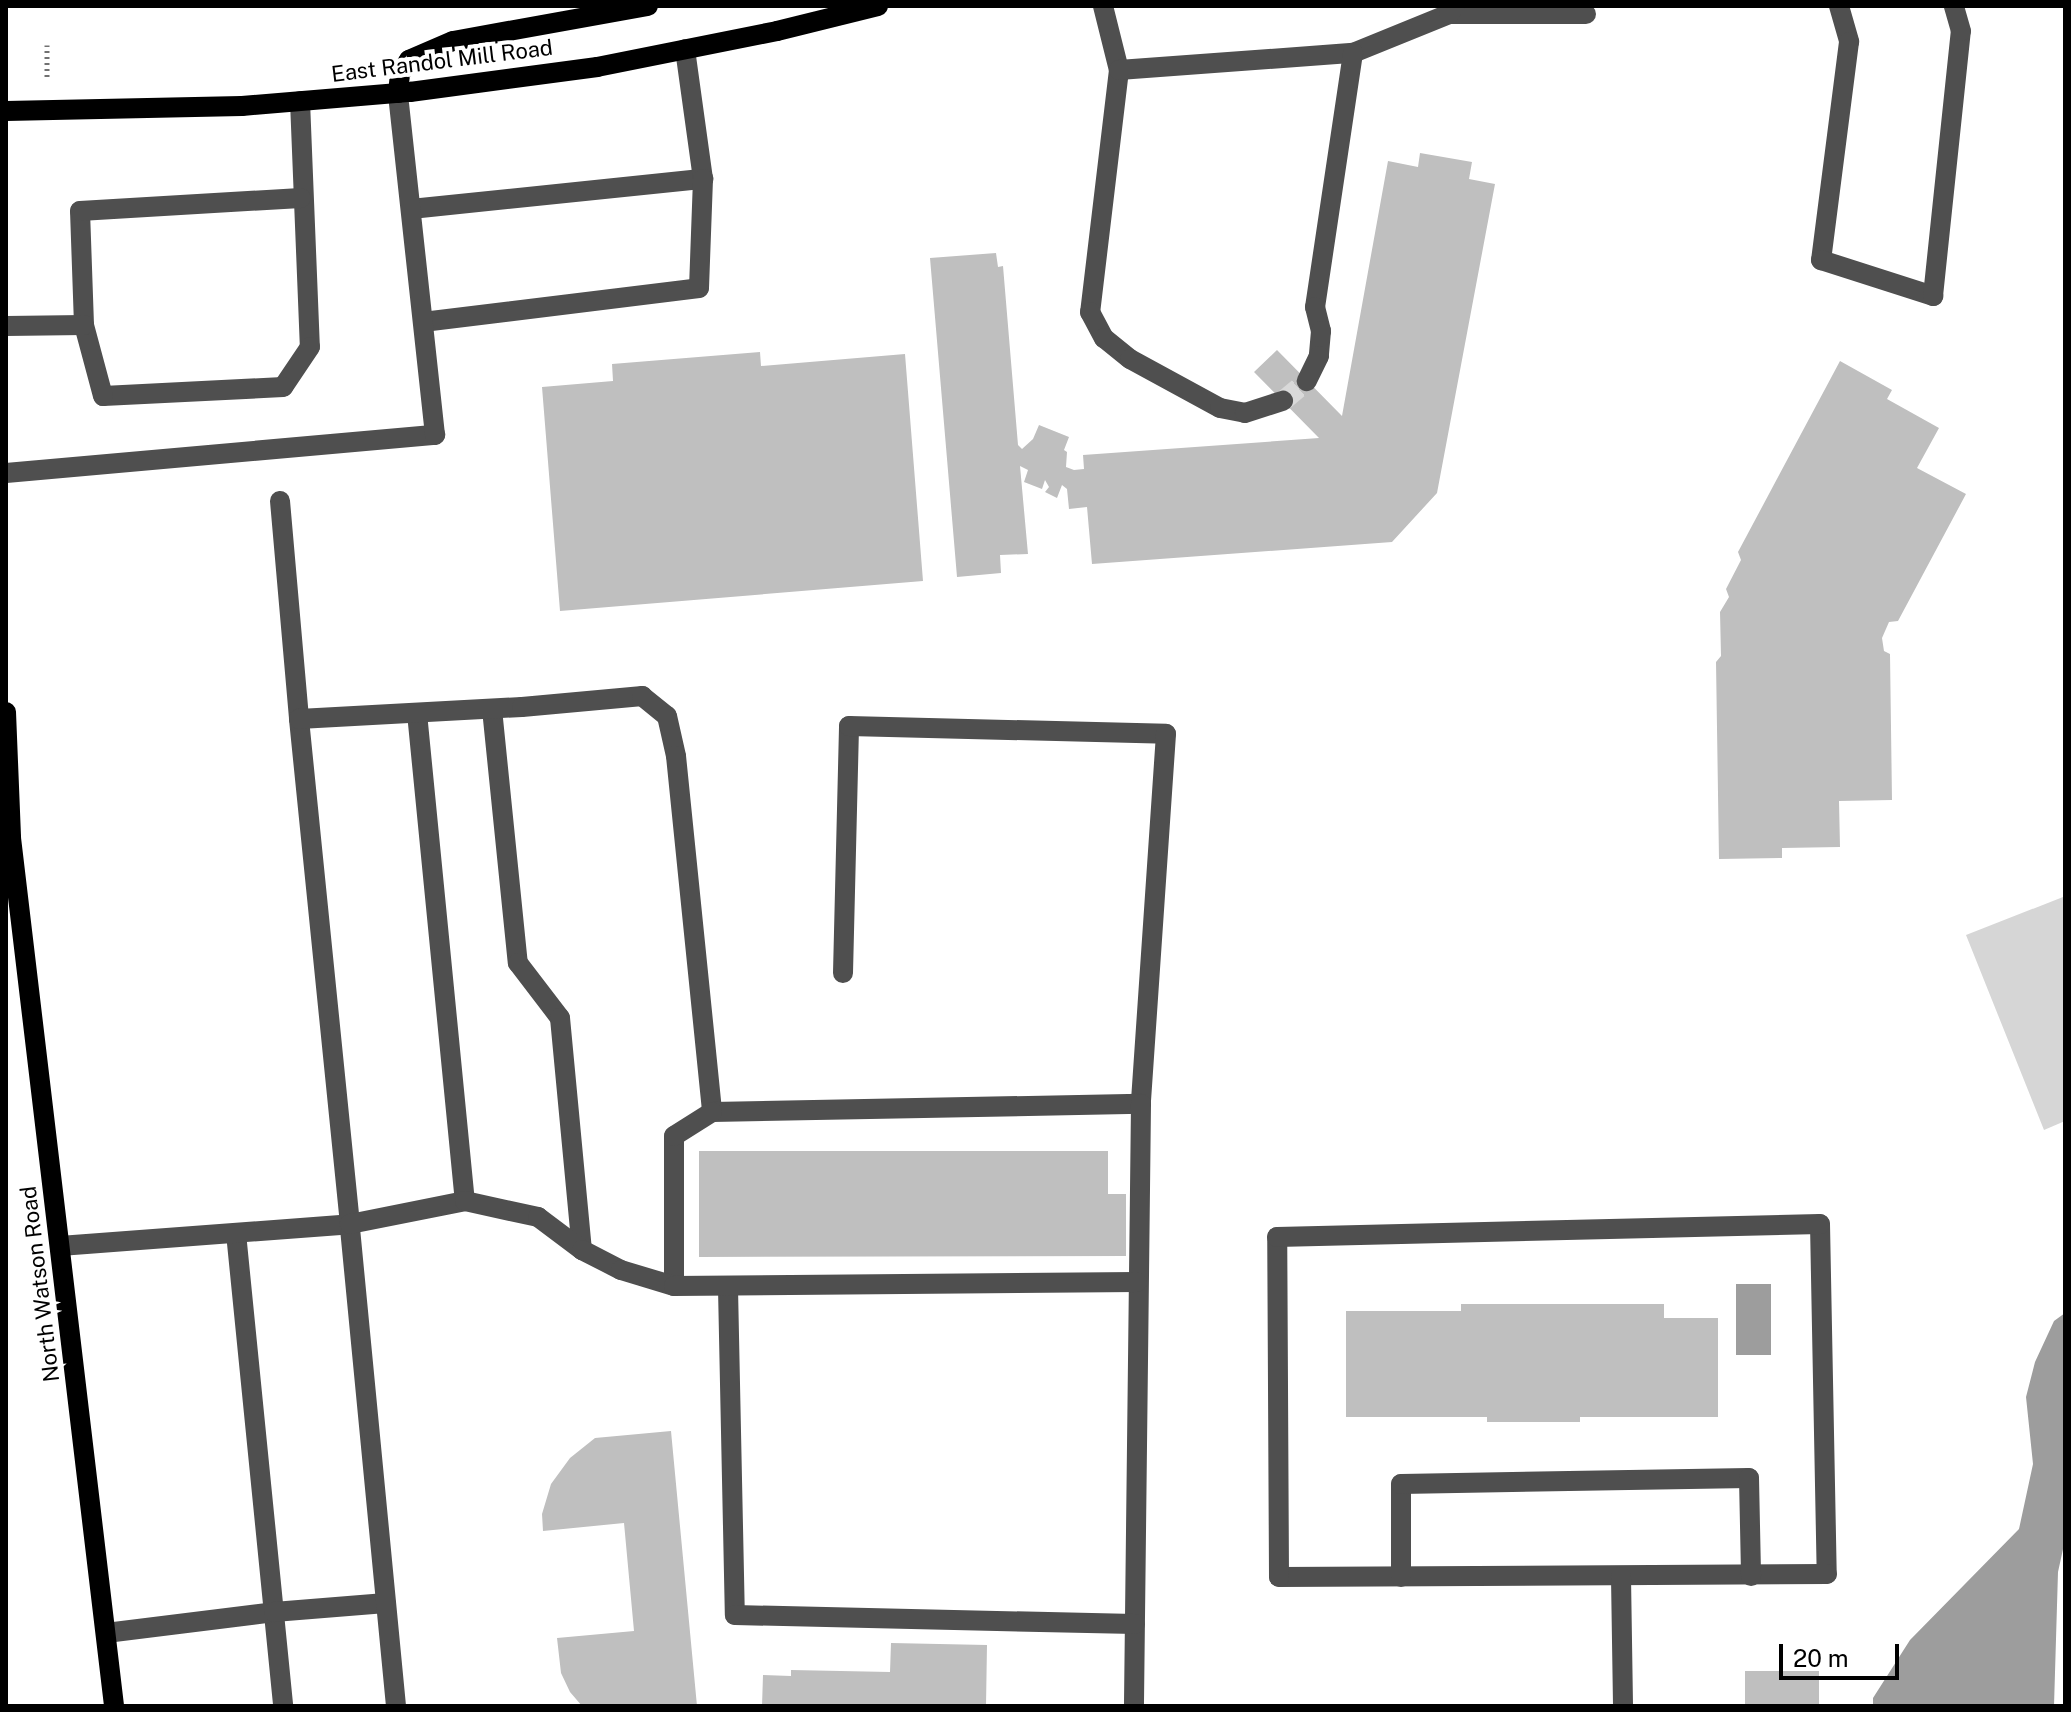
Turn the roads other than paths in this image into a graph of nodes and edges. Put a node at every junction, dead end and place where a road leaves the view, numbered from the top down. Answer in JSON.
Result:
{"nodes":[{"id":1,"x":648,"y":6,"type":"edge"},
{"id":2,"x":878,"y":6,"type":"edge"},
{"id":3,"x":1103,"y":6,"type":"edge"},
{"id":4,"x":1839,"y":6,"type":"edge"},
{"id":5,"x":1954,"y":6,"type":"edge"},
{"id":6,"x":1452,"y":10,"type":"edge"},
{"id":7,"x":1586,"y":14,"type":"dead end"},
{"id":8,"x":685,"y":49,"type":"junction"},
{"id":9,"x":1353,"y":53,"type":"junction"},
{"id":10,"x":1119,"y":70,"type":"junction"},
{"id":11,"x":398,"y":93,"type":"junction"},
{"id":12,"x":300,"y":101,"type":"junction"},
{"id":13,"x":6,"y":111,"type":"edge"},
{"id":14,"x":703,"y":179,"type":"junction"},
{"id":15,"x":301,"y":198,"type":"junction"},
{"id":16,"x":411,"y":209,"type":"junction"},
{"id":17,"x":423,"y":322,"type":"junction"},
{"id":18,"x":84,"y":325,"type":"junction"},
{"id":19,"x":6,"y":326,"type":"edge"},
{"id":20,"x":1307,"y":381,"type":"tunnel mouth"},
{"id":21,"x":1283,"y":401,"type":"tunnel mouth"},
{"id":22,"x":6,"y":473,"type":"edge"},
{"id":23,"x":280,"y":501,"type":"dead end"},
{"id":24,"x":492,"y":709,"type":"junction"},
{"id":25,"x":6,"y":712,"type":"edge"},
{"id":26,"x":417,"y":713,"type":"junction"},
{"id":27,"x":299,"y":719,"type":"junction"},
{"id":28,"x":843,"y":973,"type":"dead end"},
{"id":29,"x":1141,"y":1104,"type":"junction"},
{"id":30,"x":712,"y":1112,"type":"junction"},
{"id":31,"x":465,"y":1201,"type":"junction"},
{"id":32,"x":350,"y":1224,"type":"junction"},
{"id":33,"x":236,"y":1233,"type":"junction"},
{"id":34,"x":60,"y":1246,"type":"junction"},
{"id":35,"x":582,"y":1250,"type":"junction"},
{"id":36,"x":1137,"y":1282,"type":"junction"},
{"id":37,"x":674,"y":1286,"type":"junction"},
{"id":38,"x":728,"y":1288,"type":"junction"},
{"id":39,"x":1751,"y":1576,"type":"junction"},
{"id":40,"x":1401,"y":1577,"type":"junction"},
{"id":41,"x":1621,"y":1577,"type":"junction"},
{"id":42,"x":386,"y":1603,"type":"junction"},
{"id":43,"x":274,"y":1612,"type":"junction"},
{"id":44,"x":1135,"y":1624,"type":"junction"},
{"id":45,"x":106,"y":1633,"type":"junction"},
{"id":46,"x":114,"y":1706,"type":"edge"},
{"id":47,"x":283,"y":1706,"type":"edge"},
{"id":48,"x":396,"y":1706,"type":"edge"},
{"id":49,"x":1134,"y":1706,"type":"edge"},
{"id":50,"x":1623,"y":1706,"type":"edge"}],
"edges":[{"from":1,"to":11,"type":"main road"},
{"from":2,"to":8,"type":"main road","name":"East Randol Mill Road"},
{"from":3,"to":10,"type":"lane"},
{"from":4,"to":5,"type":"lane"},
{"from":6,"to":7,"type":"lane"},
{"from":6,"to":9,"type":"lane"},
{"from":8,"to":11,"type":"main road","name":"East Randol Mill Road"},
{"from":8,"to":14,"type":"lane"},
{"from":9,"to":10,"type":"lane"},
{"from":9,"to":20,"type":"lane"},
{"from":10,"to":21,"type":"lane"},
{"from":11,"to":12,"type":"main road","name":"East Randol Mill Road"},
{"from":11,"to":16,"type":"lane"},
{"from":12,"to":13,"type":"main road","name":"East Randol Mill Road"},
{"from":12,"to":15,"type":"lane"},
{"from":14,"to":16,"type":"lane"},
{"from":14,"to":17,"type":"lane"},
{"from":15,"to":18,"type":"lane"},
{"from":15,"to":18,"type":"lane"},
{"from":16,"to":17,"type":"lane"},
{"from":17,"to":22,"type":"lane"},
{"from":18,"to":19,"type":"lane"},
{"from":23,"to":27,"type":"lane"},
{"from":24,"to":26,"type":"lane"},
{"from":24,"to":30,"type":"lane"},
{"from":24,"to":35,"type":"lane"},
{"from":25,"to":34,"type":"main road","name":"North Watson Road"},
{"from":26,"to":27,"type":"lane"},
{"from":26,"to":31,"type":"lane"},
{"from":27,"to":32,"type":"lane"},
{"from":28,"to":29,"type":"lane"},
{"from":29,"to":30,"type":"lane"},
{"from":29,"to":36,"type":"lane"},
{"from":30,"to":37,"type":"lane"},
{"from":31,"to":32,"type":"lane"},
{"from":31,"to":35,"type":"lane"},
{"from":32,"to":33,"type":"lane"},
{"from":32,"to":42,"type":"lane"},
{"from":33,"to":34,"type":"lane"},
{"from":33,"to":43,"type":"lane"},
{"from":34,"to":45,"type":"main road","name":"North Watson Road"},
{"from":35,"to":37,"type":"lane"},
{"from":36,"to":38,"type":"lane"},
{"from":36,"to":44,"type":"lane"},
{"from":37,"to":38,"type":"lane"},
{"from":38,"to":44,"type":"lane"},
{"from":39,"to":40,"type":"lane"},
{"from":39,"to":40,"type":"lane"},
{"from":39,"to":41,"type":"lane"},
{"from":40,"to":41,"type":"lane"},
{"from":41,"to":50,"type":"lane"},
{"from":42,"to":43,"type":"lane"},
{"from":42,"to":48,"type":"lane"},
{"from":43,"to":45,"type":"lane"},
{"from":43,"to":47,"type":"lane"},
{"from":44,"to":49,"type":"lane"},
{"from":45,"to":46,"type":"main road","name":"North Watson Road"}]}
